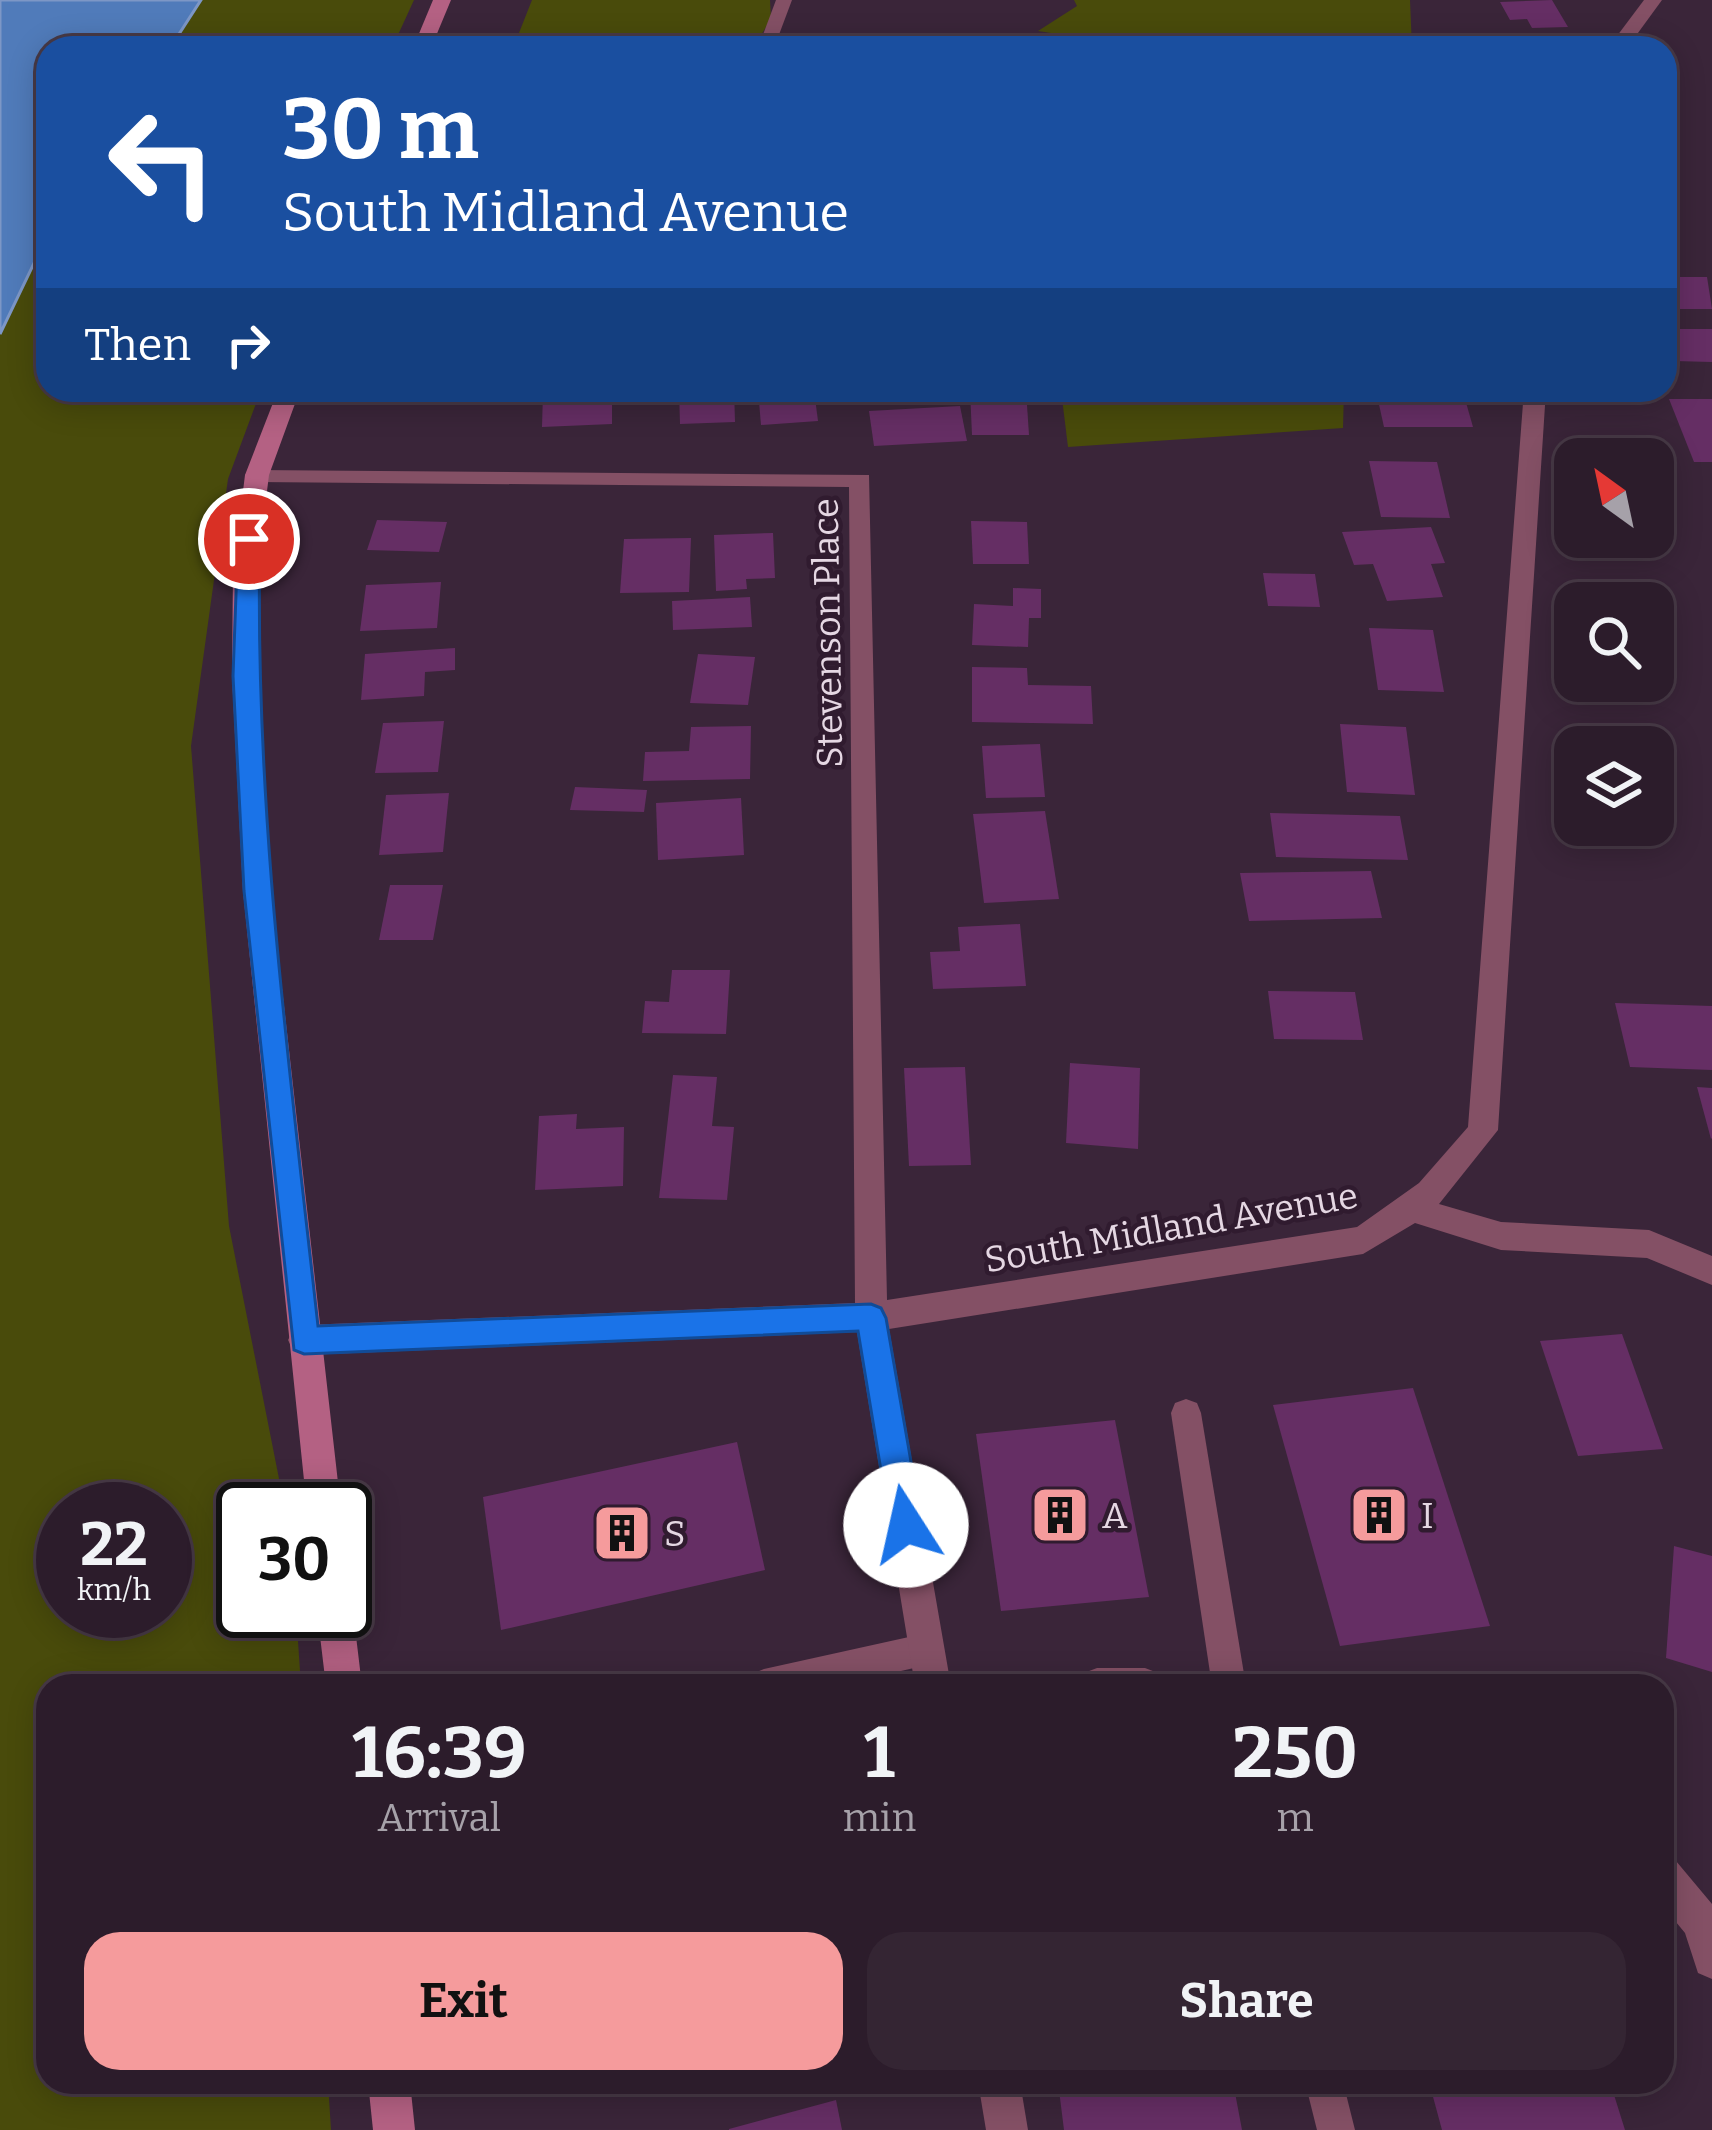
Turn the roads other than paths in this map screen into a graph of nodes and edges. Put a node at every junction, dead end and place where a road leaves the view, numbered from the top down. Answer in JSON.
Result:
{"nodes":[{"id":1,"x":442,"y":0,"type":"edge"},
{"id":2,"x":784,"y":0,"type":"edge"},
{"id":3,"x":1653,"y":0,"type":"edge"},
{"id":4,"x":427,"y":36,"type":"edge"},
{"id":5,"x":770,"y":36,"type":"edge"},
{"id":6,"x":1626,"y":36,"type":"edge"},
{"id":7,"x":284,"y":402,"type":"edge"},
{"id":8,"x":1534,"y":402,"type":"edge"},
{"id":9,"x":257,"y":475,"type":"junction"},
{"id":10,"x":1416,"y":1210,"type":"junction"},
{"id":11,"x":1712,"y":1271,"type":"edge"},
{"id":12,"x":871,"y":1318,"type":"junction"},
{"id":13,"x":304,"y":1340,"type":"junction"},
{"id":14,"x":1186,"y":1413,"type":"dead end"},
{"id":15,"x":321,"y":1482,"type":"edge"},
{"id":16,"x":338,"y":1638,"type":"edge"},
{"id":17,"x":927,"y":1649,"type":"junction"},
{"id":18,"x":343,"y":1674,"type":"edge"},
{"id":19,"x":817,"y":1674,"type":"edge"},
{"id":20,"x":931,"y":1674,"type":"edge"},
{"id":21,"x":1227,"y":1674,"type":"edge"},
{"id":22,"x":1674,"y":1890,"type":"edge"},
{"id":23,"x":1712,"y":1959,"type":"edge"},
{"id":24,"x":390,"y":2094,"type":"edge"},
{"id":25,"x":1001,"y":2094,"type":"edge"},
{"id":26,"x":1327,"y":2094,"type":"edge"},
{"id":27,"x":394,"y":2130,"type":"edge"},
{"id":28,"x":1007,"y":2130,"type":"edge"},
{"id":29,"x":1336,"y":2130,"type":"edge"}],
"edges":[{"from":1,"to":4,"type":"main road"},
{"from":2,"to":5,"type":"lane"},
{"from":3,"to":6,"type":"street"},
{"from":7,"to":9,"type":"main road"},
{"from":8,"to":10,"type":"street","name":"South Midland Avenue"},
{"from":9,"to":12,"type":"street","name":"Stevenson Place"},
{"from":9,"to":13,"type":"main road"},
{"from":10,"to":11,"type":"street"},
{"from":10,"to":12,"type":"street","name":"South Midland Avenue"},
{"from":12,"to":13,"type":"street","name":"South Midland Avenue"},
{"from":12,"to":17,"type":"street"},
{"from":13,"to":15,"type":"main road"},
{"from":14,"to":21,"type":"lane"},
{"from":16,"to":18,"type":"main road"},
{"from":17,"to":19,"type":"lane"},
{"from":17,"to":20,"type":"street"},
{"from":22,"to":23,"type":"street"},
{"from":24,"to":27,"type":"main road"},
{"from":25,"to":28,"type":"street"},
{"from":26,"to":29,"type":"lane"}]}
